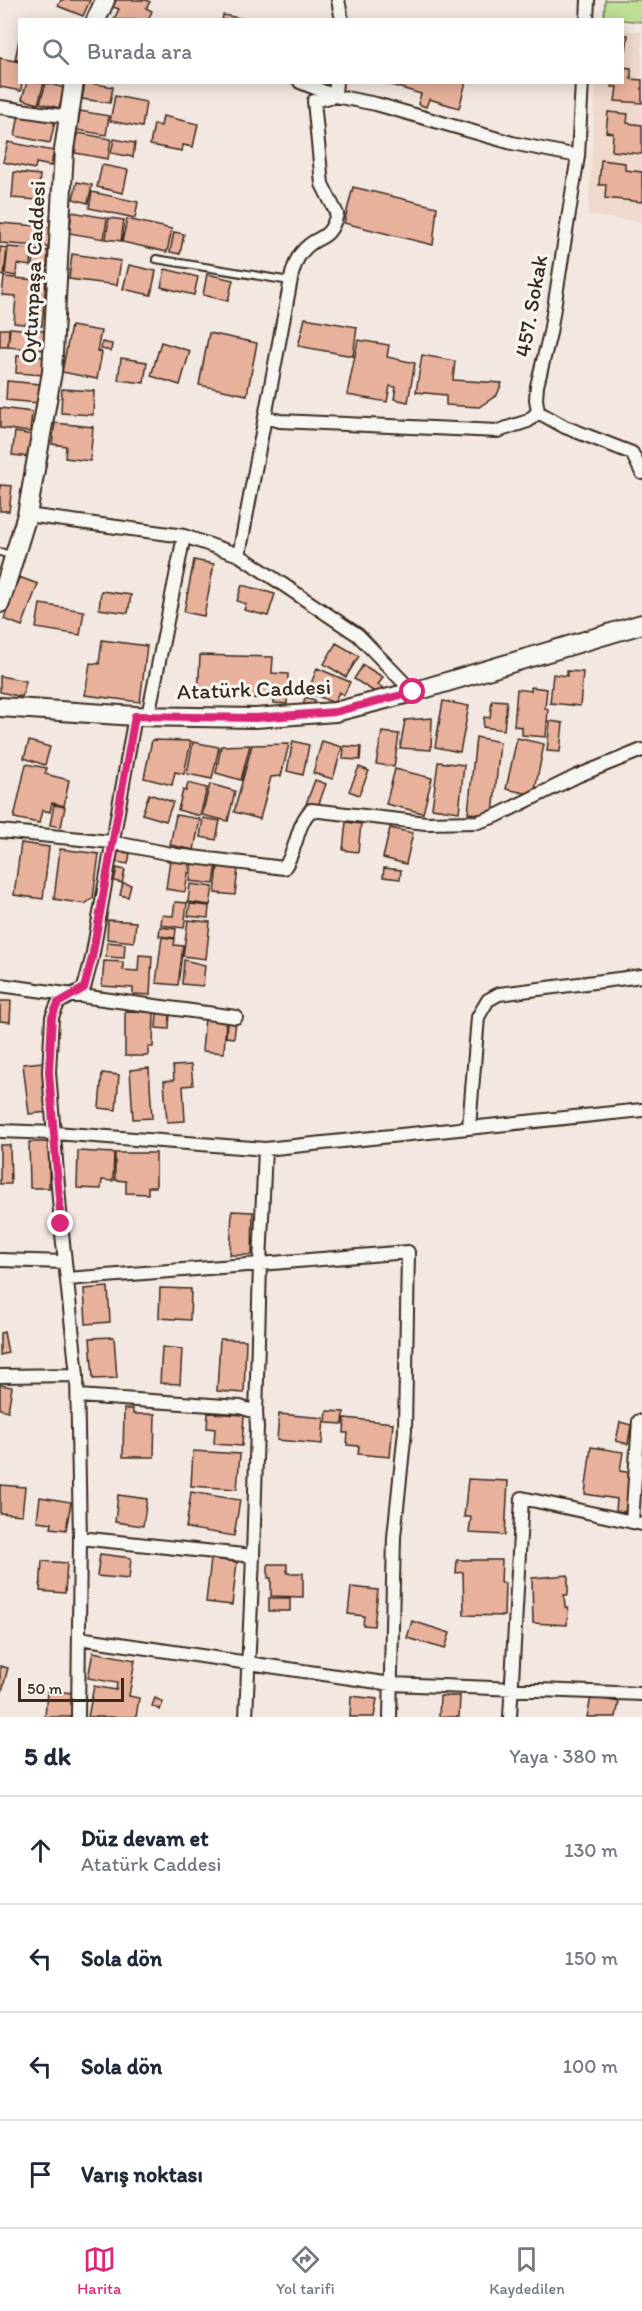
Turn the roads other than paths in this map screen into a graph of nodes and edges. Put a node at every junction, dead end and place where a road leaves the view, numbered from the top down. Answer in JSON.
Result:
{"nodes":[{"id":1,"x":105,"y":0,"type":"edge"},
{"id":2,"x":338,"y":0,"type":"edge"},
{"id":3,"x":588,"y":0,"type":"edge"},
{"id":4,"x":97,"y":18,"type":"edge"},
{"id":5,"x":342,"y":18,"type":"edge"},
{"id":6,"x":587,"y":18,"type":"edge"},
{"id":7,"x":74,"y":84,"type":"edge"},
{"id":8,"x":305,"y":84,"type":"edge"},
{"id":9,"x":336,"y":84,"type":"edge"},
{"id":10,"x":582,"y":84,"type":"edge"},
{"id":11,"x":335,"y":96,"type":"junction"},
{"id":12,"x":0,"y":107,"type":"edge"},
{"id":13,"x":69,"y":117,"type":"junction"},
{"id":14,"x":578,"y":156,"type":"junction"},
{"id":15,"x":156,"y":259,"type":"dead end"},
{"id":16,"x":290,"y":281,"type":"junction"},
{"id":17,"x":538,"y":412,"type":"junction"},
{"id":18,"x":265,"y":417,"type":"junction"},
{"id":19,"x":642,"y":473,"type":"edge"},
{"id":20,"x":27,"y":515,"type":"junction"},
{"id":21,"x":184,"y":536,"type":"junction"},
{"id":22,"x":7,"y":554,"type":"edge"},
{"id":23,"x":239,"y":555,"type":"junction"},
{"id":24,"x":0,"y":603,"type":"edge"},
{"id":25,"x":642,"y":624,"type":"edge"},
{"id":26,"x":413,"y":692,"type":"junction"},
{"id":27,"x":0,"y":706,"type":"edge"},
{"id":28,"x":141,"y":716,"type":"junction"},
{"id":29,"x":642,"y":750,"type":"edge"},
{"id":30,"x":0,"y":831,"type":"edge"},
{"id":31,"x":111,"y":842,"type":"junction"},
{"id":32,"x":642,"y":976,"type":"edge"},
{"id":33,"x":0,"y":985,"type":"edge"},
{"id":34,"x":70,"y":996,"type":"junction"},
{"id":35,"x":236,"y":1017,"type":"dead end"},
{"id":36,"x":642,"y":1110,"type":"edge"},
{"id":37,"x":469,"y":1127,"type":"junction"},
{"id":38,"x":0,"y":1131,"type":"edge"},
{"id":39,"x":55,"y":1133,"type":"junction"},
{"id":40,"x":265,"y":1149,"type":"junction"},
{"id":41,"x":0,"y":1260,"type":"edge"},
{"id":42,"x":65,"y":1262,"type":"junction"},
{"id":43,"x":260,"y":1264,"type":"junction"},
{"id":44,"x":67,"y":1279,"type":"junction"},
{"id":45,"x":77,"y":1375,"type":"junction"},
{"id":46,"x":0,"y":1376,"type":"edge"},
{"id":47,"x":78,"y":1396,"type":"junction"},
{"id":48,"x":256,"y":1416,"type":"junction"},
{"id":49,"x":639,"y":1420,"type":"dead end"},
{"id":50,"x":637,"y":1523,"type":"edge"},
{"id":51,"x":80,"y":1538,"type":"junction"},
{"id":52,"x":253,"y":1556,"type":"junction"},
{"id":53,"x":79,"y":1638,"type":"junction"},
{"id":54,"x":249,"y":1663,"type":"junction"},
{"id":55,"x":391,"y":1684,"type":"junction"},
{"id":56,"x":512,"y":1687,"type":"junction"},
{"id":57,"x":642,"y":1694,"type":"edge"},
{"id":58,"x":78,"y":1717,"type":"edge"},
{"id":59,"x":246,"y":1717,"type":"edge"},
{"id":60,"x":390,"y":1717,"type":"edge"},
{"id":61,"x":510,"y":1717,"type":"edge"}],
"edges":[{"from":1,"to":4,"type":"main road"},
{"from":2,"to":5,"type":"street"},
{"from":3,"to":6,"type":"street"},
{"from":7,"to":13,"type":"main road","name":"Oytunpaşa Caddesi"},
{"from":8,"to":11,"type":"street"},
{"from":9,"to":11,"type":"street"},
{"from":10,"to":14,"type":"street","name":"457. Sokak"},
{"from":11,"to":14,"type":"street"},
{"from":11,"to":16,"type":"street"},
{"from":12,"to":13,"type":"street"},
{"from":13,"to":20,"type":"main road","name":"Oytunpaşa Caddesi"},
{"from":14,"to":17,"type":"street","name":"457. Sokak"},
{"from":15,"to":16,"type":"lane"},
{"from":16,"to":18,"type":"street"},
{"from":17,"to":18,"type":"street"},
{"from":17,"to":19,"type":"street"},
{"from":18,"to":23,"type":"street"},
{"from":20,"to":21,"type":"street"},
{"from":20,"to":22,"type":"main road","name":"Oytunpaşa Caddesi"},
{"from":21,"to":23,"type":"street"},
{"from":21,"to":28,"type":"street"},
{"from":22,"to":24,"type":"main road","name":"Oytunpaşa Caddesi"},
{"from":23,"to":26,"type":"street"},
{"from":25,"to":26,"type":"main road","name":"Atatürk Caddesi"},
{"from":26,"to":28,"type":"main road","name":"Atatürk Caddesi"},
{"from":27,"to":28,"type":"main road","name":"Atatürk Caddesi"},
{"from":28,"to":31,"type":"street"},
{"from":29,"to":31,"type":"street"},
{"from":30,"to":31,"type":"street"},
{"from":31,"to":34,"type":"street"},
{"from":32,"to":37,"type":"street"},
{"from":33,"to":34,"type":"street"},
{"from":34,"to":35,"type":"street"},
{"from":34,"to":39,"type":"street"},
{"from":36,"to":37,"type":"street"},
{"from":37,"to":40,"type":"street"},
{"from":38,"to":39,"type":"street"},
{"from":39,"to":40,"type":"street"},
{"from":39,"to":42,"type":"street"},
{"from":40,"to":43,"type":"street"},
{"from":41,"to":42,"type":"street"},
{"from":42,"to":44,"type":"street"},
{"from":43,"to":44,"type":"street"},
{"from":43,"to":48,"type":"street"},
{"from":43,"to":55,"type":"street"},
{"from":44,"to":45,"type":"street"},
{"from":45,"to":46,"type":"street"},
{"from":45,"to":47,"type":"street"},
{"from":47,"to":48,"type":"street"},
{"from":47,"to":51,"type":"street"},
{"from":48,"to":52,"type":"street"},
{"from":49,"to":50,"type":"street"},
{"from":50,"to":56,"type":"street"},
{"from":51,"to":52,"type":"street"},
{"from":51,"to":53,"type":"street"},
{"from":52,"to":54,"type":"street"},
{"from":53,"to":54,"type":"street"},
{"from":53,"to":58,"type":"street"},
{"from":54,"to":55,"type":"street"},
{"from":54,"to":59,"type":"street"},
{"from":55,"to":56,"type":"street"},
{"from":55,"to":60,"type":"street"},
{"from":56,"to":57,"type":"street"},
{"from":56,"to":61,"type":"street"}]}
